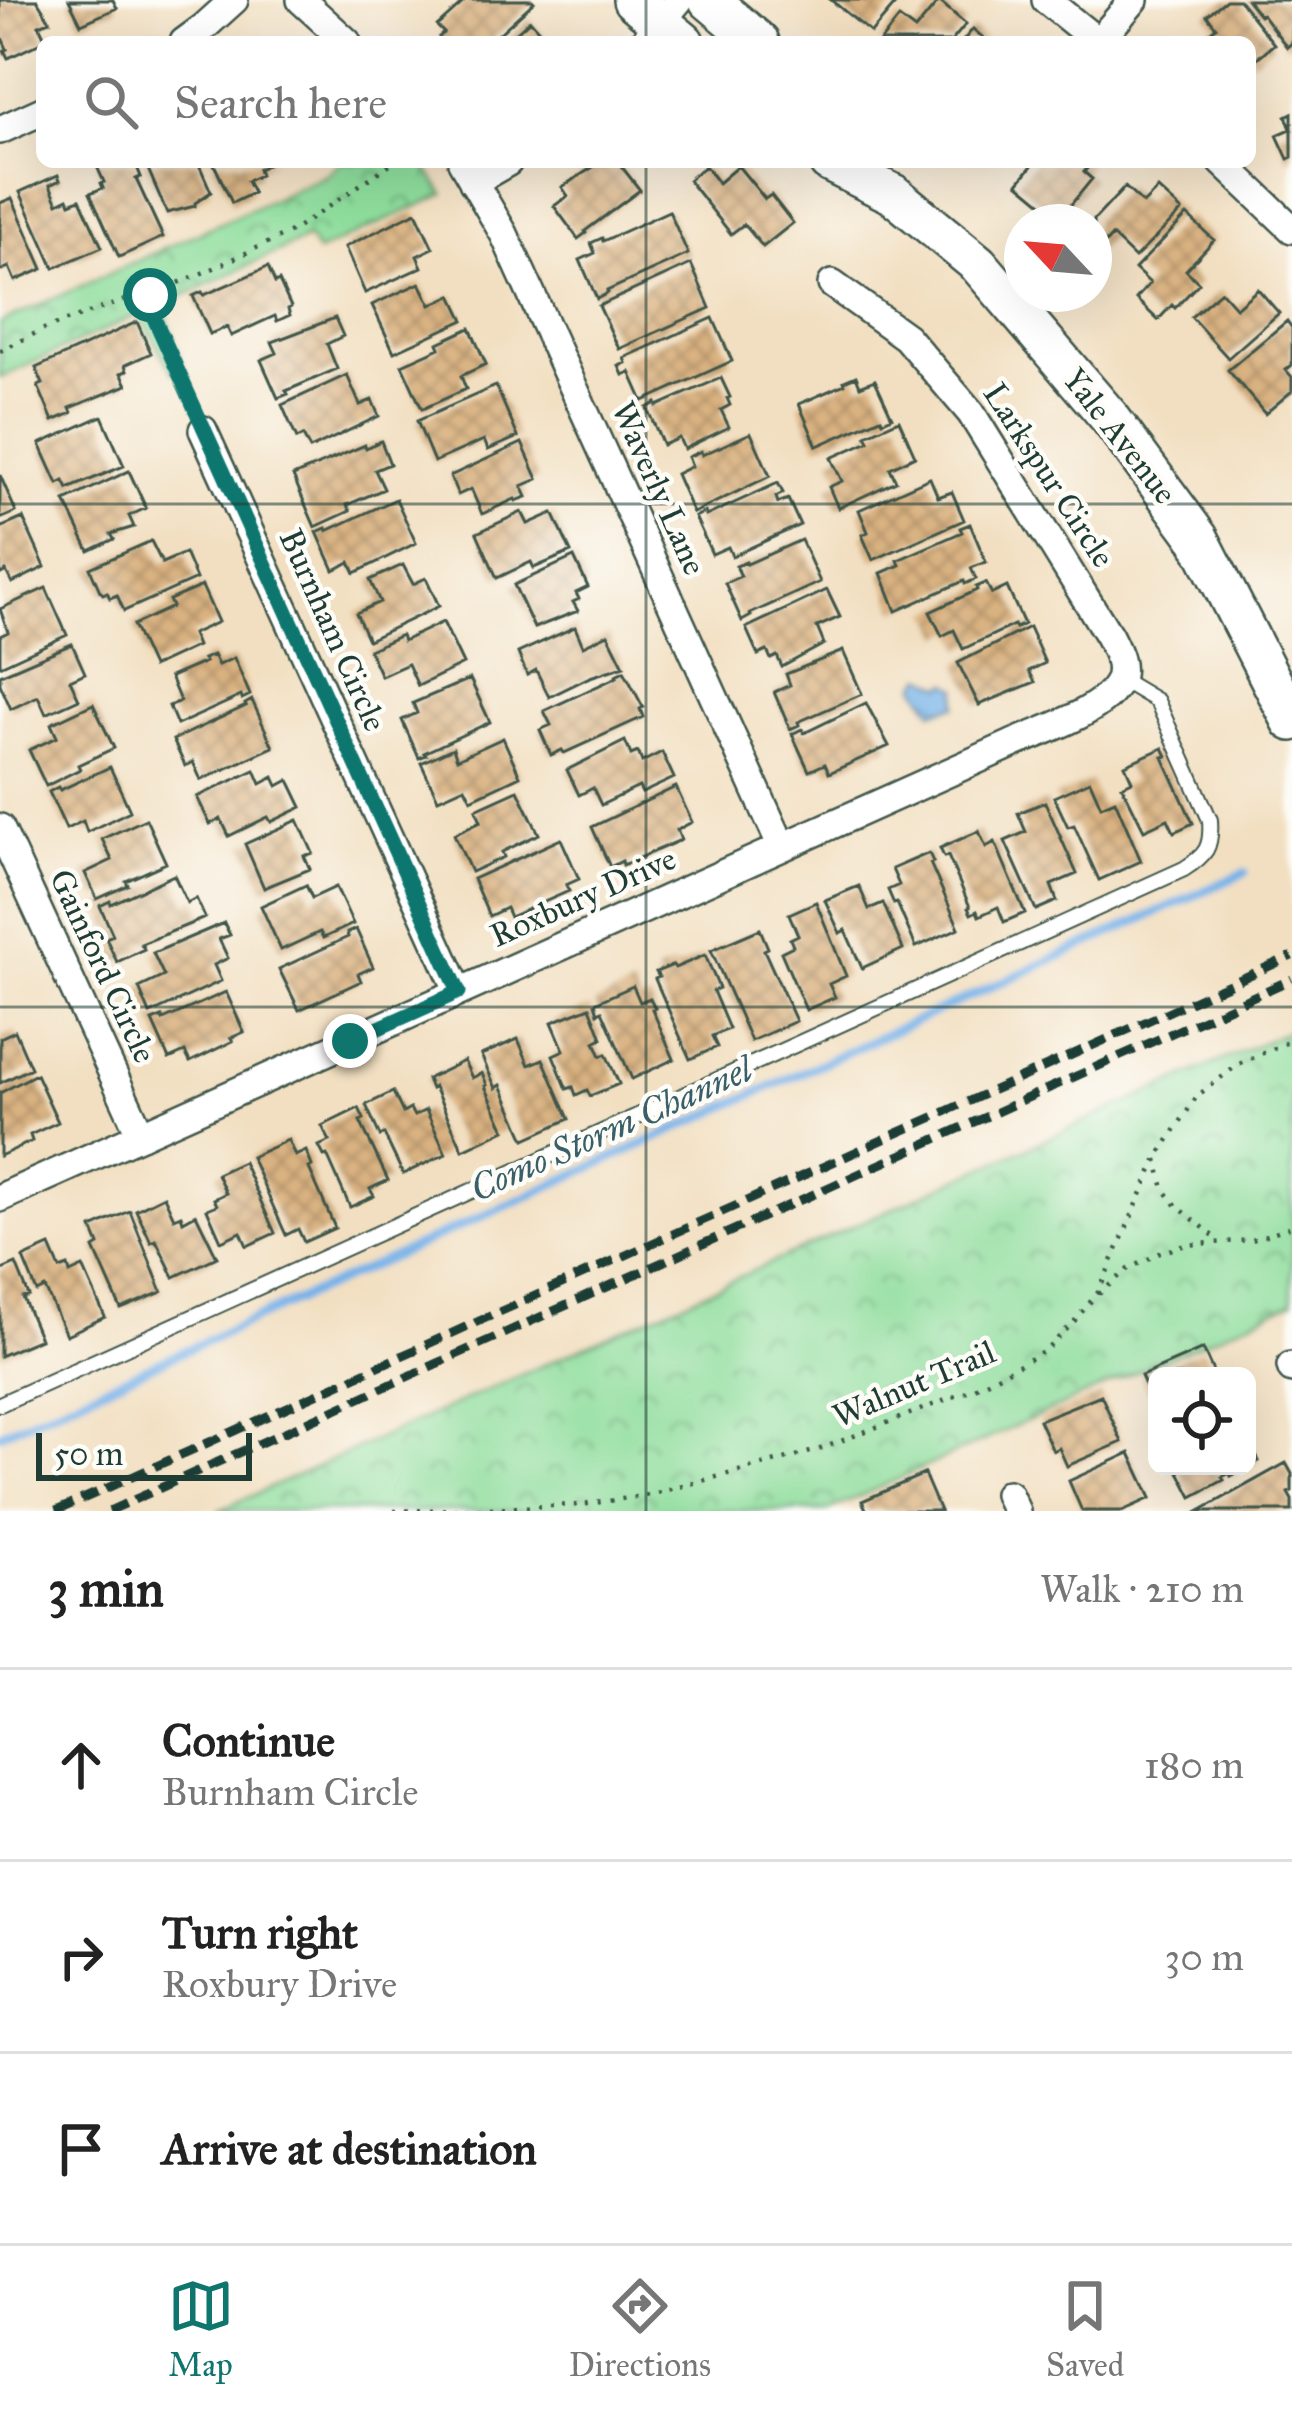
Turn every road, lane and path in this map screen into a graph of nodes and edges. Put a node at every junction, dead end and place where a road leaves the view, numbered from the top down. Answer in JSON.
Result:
{"nodes":[{"id":1,"x":234,"y":0,"type":"edge"},
{"id":2,"x":301,"y":0,"type":"edge"},
{"id":3,"x":710,"y":0,"type":"edge"},
{"id":4,"x":1046,"y":0,"type":"edge"},
{"id":5,"x":1134,"y":0,"type":"edge"},
{"id":6,"x":191,"y":36,"type":"edge"},
{"id":7,"x":340,"y":36,"type":"edge"},
{"id":8,"x":752,"y":36,"type":"edge"},
{"id":9,"x":1091,"y":36,"type":"edge"},
{"id":10,"x":1103,"y":36,"type":"edge"},
{"id":11,"x":36,"y":114,"type":"edge"},
{"id":12,"x":0,"y":130,"type":"edge"},
{"id":13,"x":385,"y":168,"type":"edge"},
{"id":14,"x":850,"y":168,"type":"edge"},
{"id":15,"x":1228,"y":168,"type":"edge"},
{"id":16,"x":467,"y":172,"type":"edge"},
{"id":17,"x":886,"y":178,"type":"edge"},
{"id":18,"x":1292,"y":229,"type":"edge"},
{"id":19,"x":832,"y":284,"type":"dead end"},
{"id":20,"x":144,"y":296,"type":"junction"},
{"id":21,"x":0,"y":351,"type":"edge"},
{"id":22,"x":203,"y":430,"type":"joint"},
{"id":23,"x":1120,"y":679,"type":"junction"},
{"id":24,"x":1292,"y":721,"type":"edge"},
{"id":25,"x":0,"y":828,"type":"edge"},
{"id":26,"x":782,"y":847,"type":"junction"},
{"id":27,"x":459,"y":992,"type":"junction"},
{"id":28,"x":1292,"y":1040,"type":"edge"},
{"id":29,"x":141,"y":1135,"type":"junction"},
{"id":30,"x":1156,"y":1158,"type":"junction"},
{"id":31,"x":0,"y":1198,"type":"edge"},
{"id":32,"x":1292,"y":1226,"type":"edge"},
{"id":33,"x":1220,"y":1241,"type":"junction"},
{"id":34,"x":1092,"y":1299,"type":"junction"},
{"id":35,"x":0,"y":1404,"type":"edge"},
{"id":36,"x":394,"y":1511,"type":"edge"}],
"edges":[{"from":1,"to":6,"type":"street"},
{"from":2,"to":7,"type":"street"},
{"from":3,"to":8,"type":"main road"},
{"from":4,"to":9,"type":"street"},
{"from":5,"to":10,"type":"street"},
{"from":11,"to":12,"type":"street"},
{"from":13,"to":20,"type":"path"},
{"from":14,"to":17,"type":"main road","name":"Yale Avenue"},
{"from":15,"to":18,"type":"street"},
{"from":16,"to":26,"type":"street","name":"Waverly Lane"},
{"from":17,"to":24,"type":"main road","name":"Yale Avenue"},
{"from":19,"to":23,"type":"street","name":"Larkspur Circle"},
{"from":20,"to":21,"type":"path"},
{"from":20,"to":22,"type":"path"},
{"from":22,"to":27,"type":"street","name":"Burnham Circle"},
{"from":23,"to":26,"type":"street","name":"Roxbury Drive"},
{"from":23,"to":35,"type":"lane"},
{"from":25,"to":29,"type":"street","name":"Gainford Circle"},
{"from":26,"to":27,"type":"street","name":"Roxbury Drive"},
{"from":27,"to":29,"type":"street","name":"Roxbury Drive"},
{"from":28,"to":30,"type":"path","name":"Walnut Trail"},
{"from":29,"to":31,"type":"street","name":"Roxbury Drive"},
{"from":30,"to":33,"type":"path"},
{"from":30,"to":34,"type":"path","name":"Walnut Trail"},
{"from":32,"to":33,"type":"path"},
{"from":33,"to":34,"type":"path"},
{"from":34,"to":36,"type":"path","name":"Walnut Trail"}]}
